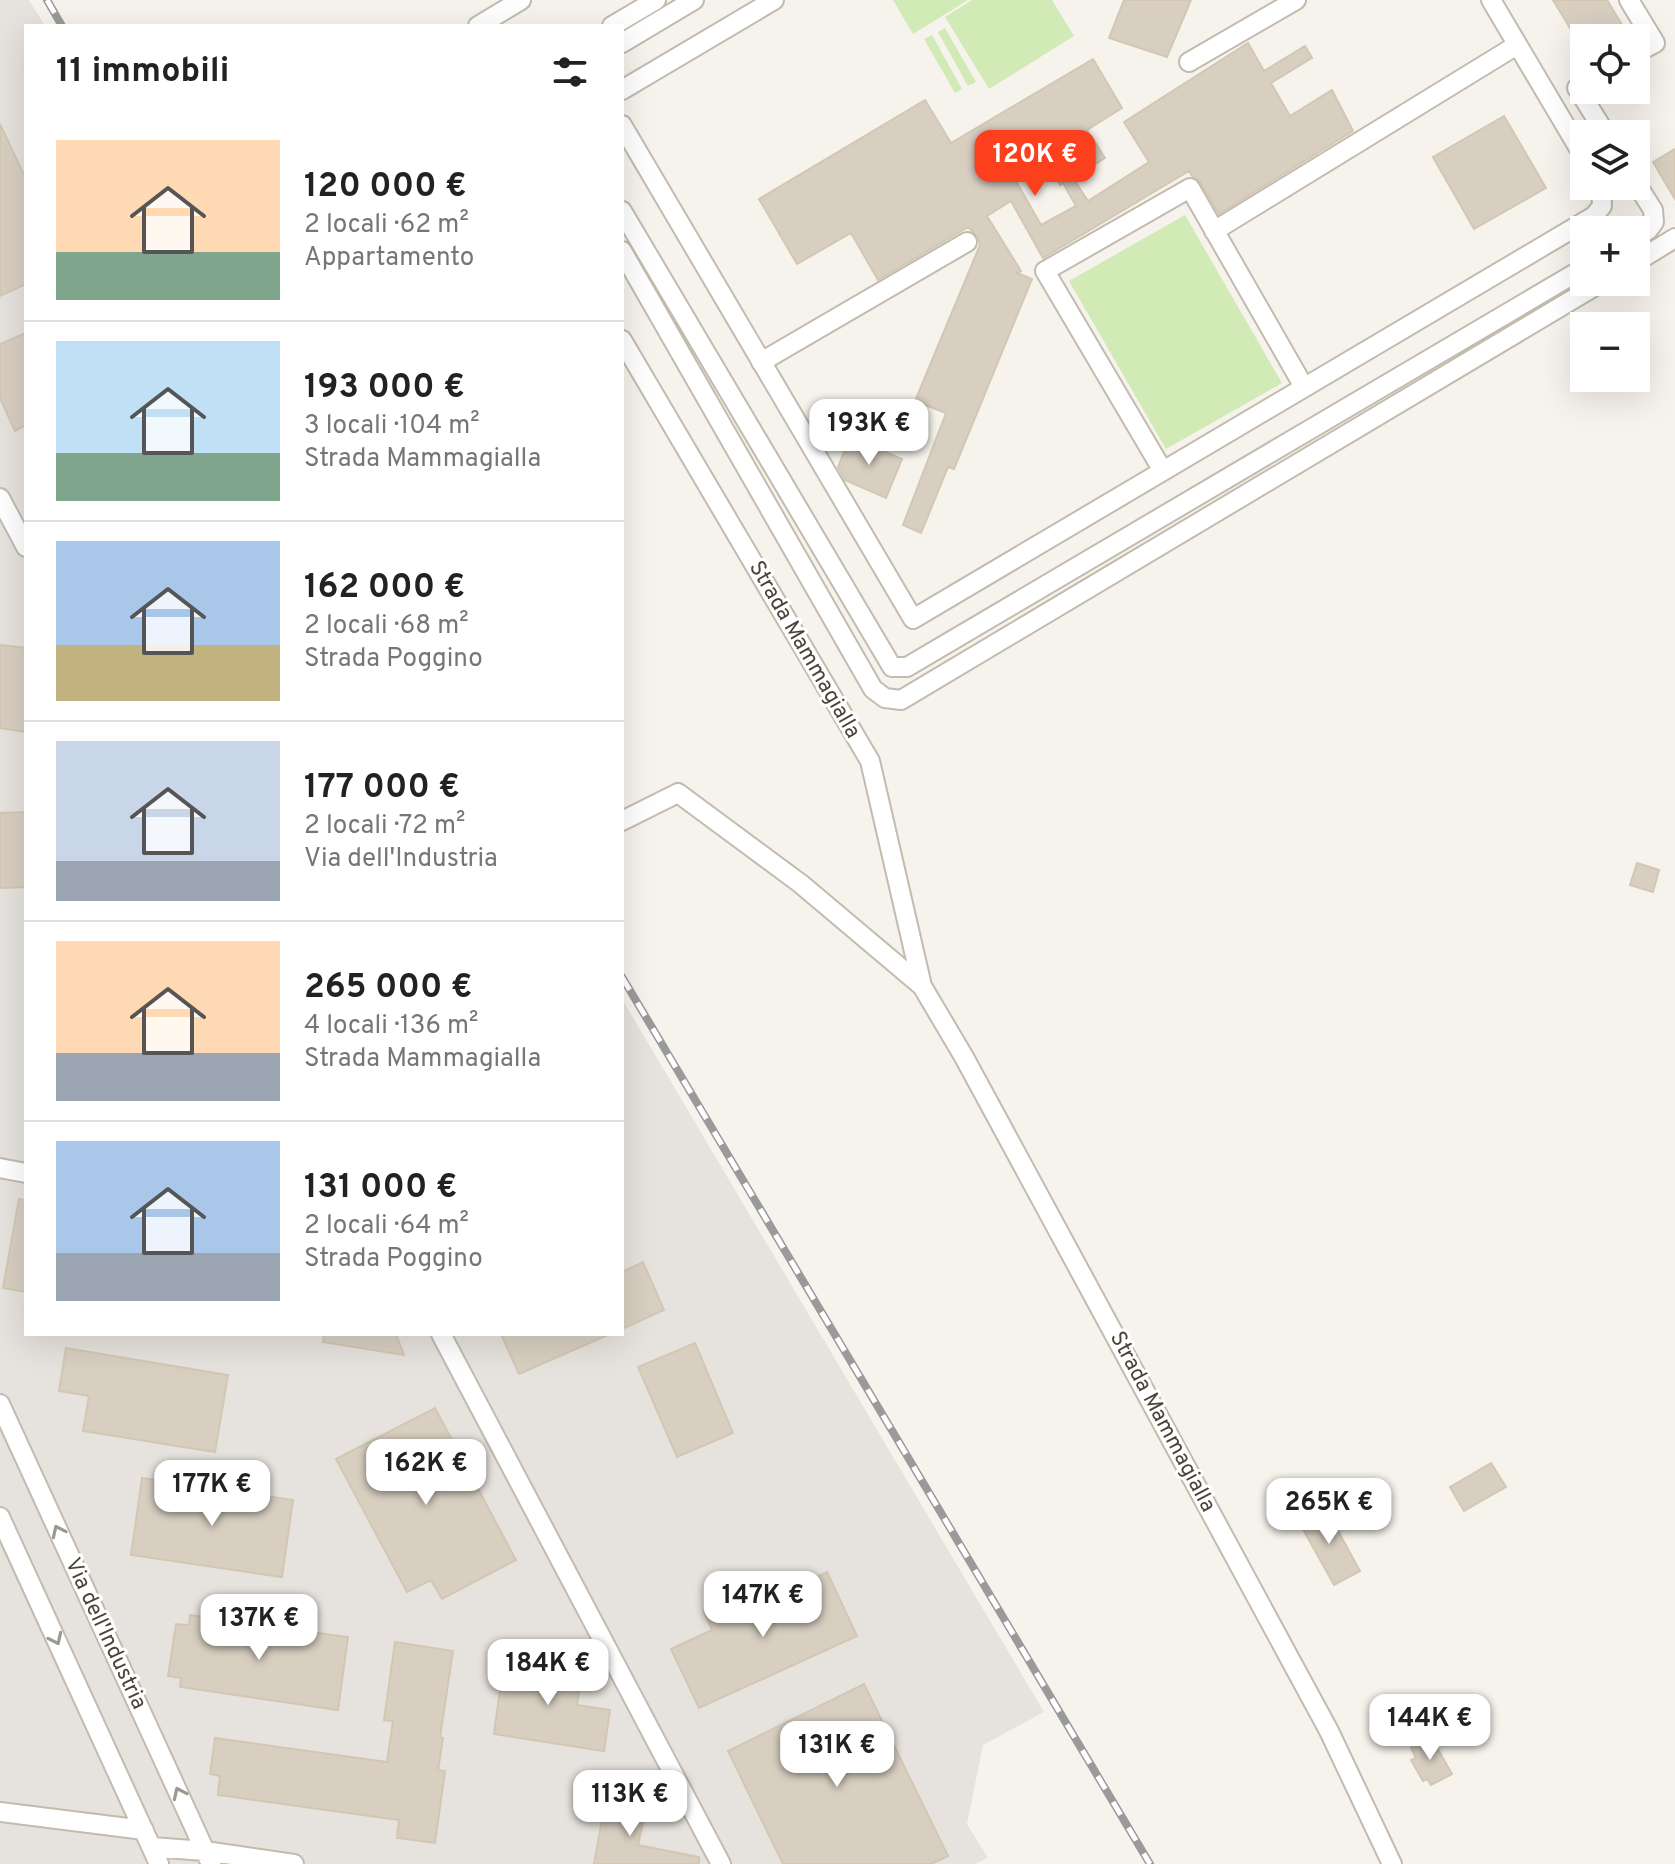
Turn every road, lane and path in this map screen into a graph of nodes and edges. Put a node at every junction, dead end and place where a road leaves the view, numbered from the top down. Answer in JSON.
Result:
{"nodes":[{"id":1,"x":521,"y":0,"type":"edge"},
{"id":2,"x":656,"y":0,"type":"edge"},
{"id":3,"x":694,"y":0,"type":"edge"},
{"id":4,"x":774,"y":0,"type":"edge"},
{"id":5,"x":1296,"y":0,"type":"edge"},
{"id":6,"x":1491,"y":0,"type":"edge"},
{"id":7,"x":1629,"y":0,"type":"edge"},
{"id":8,"x":481,"y":24,"type":"edge"},
{"id":9,"x":615,"y":24,"type":"edge"},
{"id":10,"x":1644,"y":24,"type":"edge"},
{"id":11,"x":624,"y":42,"type":"edge"},
{"id":12,"x":1517,"y":45,"type":"junction"},
{"id":13,"x":1189,"y":62,"type":"dead end"},
{"id":14,"x":624,"y":89,"type":"edge"},
{"id":15,"x":624,"y":128,"type":"edge"},
{"id":16,"x":1570,"y":134,"type":"edge"},
{"id":17,"x":1602,"y":200,"type":"edge"},
{"id":18,"x":1647,"y":200,"type":"edge"},
{"id":19,"x":624,"y":214,"type":"edge"},
{"id":20,"x":1650,"y":227,"type":"edge"},
{"id":21,"x":1214,"y":231,"type":"junction"},
{"id":22,"x":1675,"y":238,"type":"edge"},
{"id":23,"x":967,"y":242,"type":"dead end"},
{"id":24,"x":1650,"y":253,"type":"edge"},
{"id":25,"x":624,"y":254,"type":"edge"},
{"id":26,"x":1570,"y":276,"type":"edge"},
{"id":27,"x":1579,"y":296,"type":"edge"},
{"id":28,"x":624,"y":343,"type":"edge"},
{"id":29,"x":761,"y":362,"type":"junction"},
{"id":30,"x":1304,"y":387,"type":"junction"},
{"id":31,"x":1163,"y":471,"type":"junction"},
{"id":32,"x":0,"y":498,"type":"edge"},
{"id":33,"x":24,"y":543,"type":"edge"},
{"id":34,"x":624,"y":820,"type":"edge"},
{"id":35,"x":922,"y":986,"type":"junction"},
{"id":36,"x":0,"y":1168,"type":"edge"},
{"id":37,"x":24,"y":1173,"type":"edge"},
{"id":38,"x":442,"y":1336,"type":"edge"},
{"id":39,"x":0,"y":1404,"type":"edge"},
{"id":40,"x":5,"y":1429,"type":"edge"},
{"id":41,"x":0,"y":1517,"type":"edge"},
{"id":42,"x":0,"y":1812,"type":"edge"},
{"id":43,"x":152,"y":1847,"type":"edge"},
{"id":44,"x":208,"y":1857,"type":"edge"},
{"id":45,"x":294,"y":1864,"type":"edge"},
{"id":46,"x":721,"y":1864,"type":"edge"},
{"id":47,"x":1392,"y":1864,"type":"edge"}],
"edges":[{"from":1,"to":8,"type":"street"},
{"from":2,"to":9,"type":"street"},
{"from":3,"to":11,"type":"street"},
{"from":4,"to":14,"type":"street"},
{"from":5,"to":13,"type":"street"},
{"from":6,"to":12,"type":"street"},
{"from":7,"to":10,"type":"street"},
{"from":12,"to":16,"type":"street"},
{"from":12,"to":21,"type":"street"},
{"from":15,"to":29,"type":"street"},
{"from":17,"to":30,"type":"street"},
{"from":18,"to":20,"type":"street"},
{"from":19,"to":26,"type":"street"},
{"from":21,"to":30,"type":"street"},
{"from":21,"to":31,"type":"street"},
{"from":22,"to":24,"type":"street"},
{"from":23,"to":29,"type":"street"},
{"from":25,"to":27,"type":"street"},
{"from":28,"to":35,"type":"street","name":"Strada Mammagialla"},
{"from":29,"to":31,"type":"street"},
{"from":30,"to":31,"type":"street"},
{"from":32,"to":33,"type":"street"},
{"from":34,"to":35,"type":"street","name":"Strada Mammagialla"},
{"from":35,"to":47,"type":"street","name":"Strada Mammagialla"},
{"from":36,"to":37,"type":"street"},
{"from":38,"to":46,"type":"street"},
{"from":39,"to":40,"type":"street","name":"Via dell'Industria"},
{"from":44,"to":40,"type":"street","name":"Via dell'Industria","one_way":true},
{"from":41,"to":43,"type":"street","name":"Via dell'Industria","one_way":true},
{"from":42,"to":43,"type":"street"},
{"from":43,"to":44,"type":"street"},
{"from":44,"to":45,"type":"street"}]}
